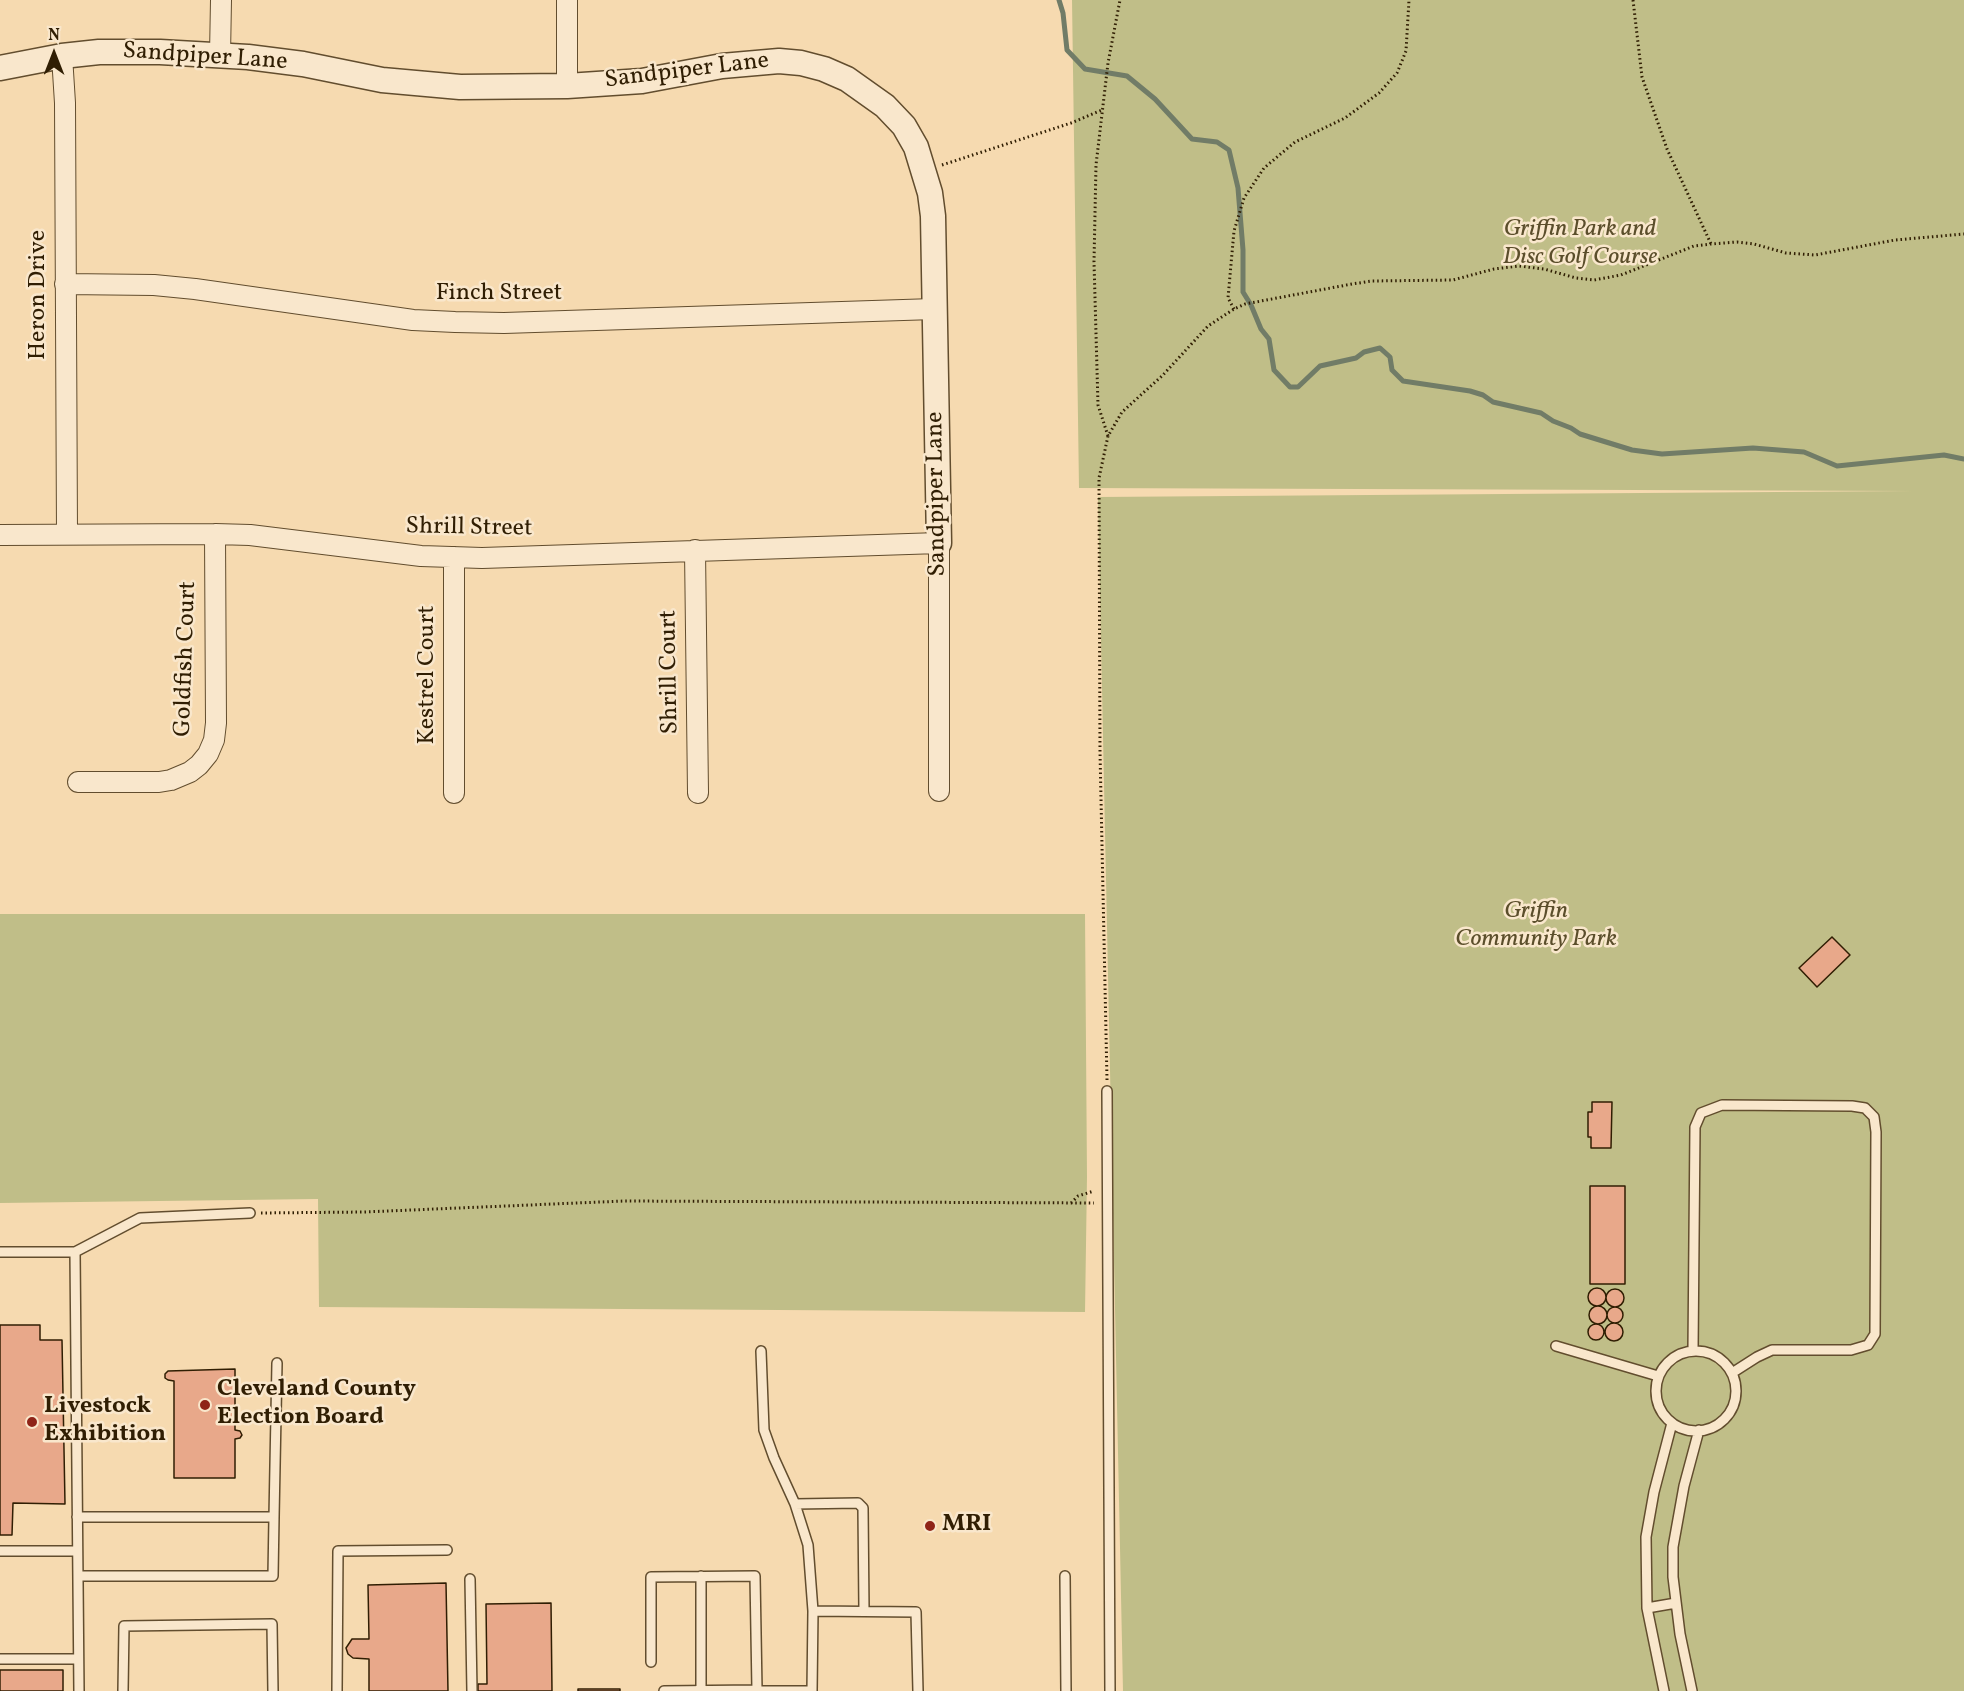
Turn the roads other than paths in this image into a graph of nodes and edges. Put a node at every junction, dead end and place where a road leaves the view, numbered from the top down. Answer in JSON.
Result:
{"nodes":[{"id":1,"x":221,"y":0,"type":"edge"},
{"id":2,"x":567,"y":0,"type":"edge"},
{"id":3,"x":220,"y":55,"type":"junction"},
{"id":4,"x":62,"y":56,"type":"junction"},
{"id":5,"x":0,"y":68,"type":"edge"},
{"id":6,"x":567,"y":86,"type":"junction"},
{"id":7,"x":65,"y":284,"type":"junction"},
{"id":8,"x":934,"y":309,"type":"junction"},
{"id":9,"x":67,"y":534,"type":"junction"},
{"id":10,"x":214,"y":534,"type":"junction"},
{"id":11,"x":0,"y":535,"type":"edge"},
{"id":12,"x":939,"y":543,"type":"junction"},
{"id":13,"x":695,"y":550,"type":"junction"},
{"id":14,"x":454,"y":557,"type":"junction"},
{"id":15,"x":78,"y":782,"type":"dead end"},
{"id":16,"x":939,"y":791,"type":"dead end"},
{"id":17,"x":454,"y":793,"type":"dead end"},
{"id":18,"x":698,"y":793,"type":"dead end"},
{"id":19,"x":1107,"y":1091,"type":"road end"},
{"id":20,"x":250,"y":1213,"type":"road end"},
{"id":21,"x":0,"y":1252,"type":"edge"},
{"id":22,"x":75,"y":1252,"type":"junction"},
{"id":23,"x":1556,"y":1346,"type":"dead end"},
{"id":24,"x":1693,"y":1350,"type":"junction"},
{"id":25,"x":761,"y":1351,"type":"dead end"},
{"id":26,"x":277,"y":1363,"type":"dead end"},
{"id":27,"x":1732,"y":1373,"type":"junction"},
{"id":28,"x":1658,"y":1376,"type":"junction"},
{"id":29,"x":1672,"y":1424,"type":"junction"},
{"id":30,"x":1699,"y":1431,"type":"junction"},
{"id":31,"x":795,"y":1504,"type":"junction"},
{"id":32,"x":77,"y":1517,"type":"junction"},
{"id":33,"x":274,"y":1517,"type":"junction"},
{"id":34,"x":447,"y":1550,"type":"dead end"},
{"id":35,"x":0,"y":1551,"type":"edge"},
{"id":36,"x":77,"y":1551,"type":"junction"},
{"id":37,"x":78,"y":1576,"type":"junction"},
{"id":38,"x":700,"y":1576,"type":"junction"},
{"id":39,"x":1065,"y":1576,"type":"dead end"},
{"id":40,"x":470,"y":1579,"type":"dead end"},
{"id":41,"x":1676,"y":1603,"type":"junction"},
{"id":42,"x":1647,"y":1608,"type":"junction"},
{"id":43,"x":813,"y":1611,"type":"junction"},
{"id":44,"x":864,"y":1611,"type":"junction"},
{"id":45,"x":0,"y":1659,"type":"edge"},
{"id":46,"x":78,"y":1659,"type":"junction"},
{"id":47,"x":651,"y":1662,"type":"dead end"},
{"id":48,"x":757,"y":1690,"type":"edge"},
{"id":49,"x":79,"y":1691,"type":"edge"},
{"id":50,"x":123,"y":1691,"type":"edge"},
{"id":51,"x":273,"y":1691,"type":"edge"},
{"id":52,"x":337,"y":1691,"type":"edge"},
{"id":53,"x":472,"y":1691,"type":"edge"},
{"id":54,"x":664,"y":1691,"type":"edge"},
{"id":55,"x":705,"y":1691,"type":"edge"},
{"id":56,"x":812,"y":1691,"type":"edge"},
{"id":57,"x":918,"y":1691,"type":"edge"},
{"id":58,"x":1066,"y":1691,"type":"edge"},
{"id":59,"x":1110,"y":1691,"type":"edge"},
{"id":60,"x":1664,"y":1691,"type":"edge"},
{"id":61,"x":1692,"y":1691,"type":"edge"}],
"edges":[{"from":1,"to":3,"type":"street"},
{"from":2,"to":6,"type":"street"},
{"from":3,"to":4,"type":"street","name":"Sandpiper Lane"},
{"from":3,"to":6,"type":"street","name":"Sandpiper Lane"},
{"from":4,"to":5,"type":"street","name":"Sandpiper Lane"},
{"from":4,"to":7,"type":"street","name":"Heron Drive"},
{"from":6,"to":8,"type":"street","name":"Sandpiper Lane"},
{"from":7,"to":8,"type":"street","name":"Finch Street"},
{"from":7,"to":9,"type":"street","name":"Heron Drive"},
{"from":8,"to":12,"type":"street","name":"Sandpiper Lane"},
{"from":9,"to":10,"type":"street","name":"Shrill Street"},
{"from":9,"to":11,"type":"street","name":"Shrill Street"},
{"from":10,"to":14,"type":"street","name":"Shrill Street"},
{"from":10,"to":15,"type":"street","name":"Goldfish Court"},
{"from":12,"to":13,"type":"street","name":"Shrill Street"},
{"from":12,"to":16,"type":"street","name":"Sandpiper Lane"},
{"from":13,"to":14,"type":"street","name":"Shrill Street"},
{"from":13,"to":18,"type":"street","name":"Shrill Court"},
{"from":14,"to":17,"type":"street","name":"Kestrel Court"},
{"from":19,"to":59,"type":"lane"},
{"from":20,"to":22,"type":"lane"},
{"from":21,"to":22,"type":"lane"},
{"from":22,"to":32,"type":"lane"},
{"from":23,"to":28,"type":"lane"},
{"from":24,"to":27,"type":"lane"},
{"from":24,"to":27,"type":"lane"},
{"from":24,"to":28,"type":"lane"},
{"from":25,"to":31,"type":"lane"},
{"from":26,"to":33,"type":"lane"},
{"from":27,"to":30,"type":"lane"},
{"from":28,"to":29,"type":"lane"},
{"from":29,"to":30,"type":"lane"},
{"from":29,"to":42,"type":"lane"},
{"from":30,"to":41,"type":"lane"},
{"from":31,"to":43,"type":"lane"},
{"from":31,"to":44,"type":"lane"},
{"from":32,"to":33,"type":"lane"},
{"from":32,"to":36,"type":"lane"},
{"from":33,"to":37,"type":"lane"},
{"from":34,"to":52,"type":"lane"},
{"from":35,"to":36,"type":"lane"},
{"from":36,"to":37,"type":"lane"},
{"from":37,"to":46,"type":"lane"},
{"from":38,"to":47,"type":"lane"},
{"from":38,"to":48,"type":"lane"},
{"from":38,"to":55,"type":"lane"},
{"from":39,"to":58,"type":"lane"},
{"from":40,"to":53,"type":"lane"},
{"from":41,"to":42,"type":"lane"},
{"from":41,"to":61,"type":"lane"},
{"from":42,"to":60,"type":"lane"},
{"from":43,"to":44,"type":"lane"},
{"from":43,"to":56,"type":"lane"},
{"from":44,"to":57,"type":"lane"},
{"from":45,"to":46,"type":"lane"},
{"from":46,"to":49,"type":"lane"},
{"from":48,"to":55,"type":"lane"},
{"from":48,"to":56,"type":"lane"},
{"from":50,"to":51,"type":"lane"},
{"from":54,"to":55,"type":"lane"}]}
